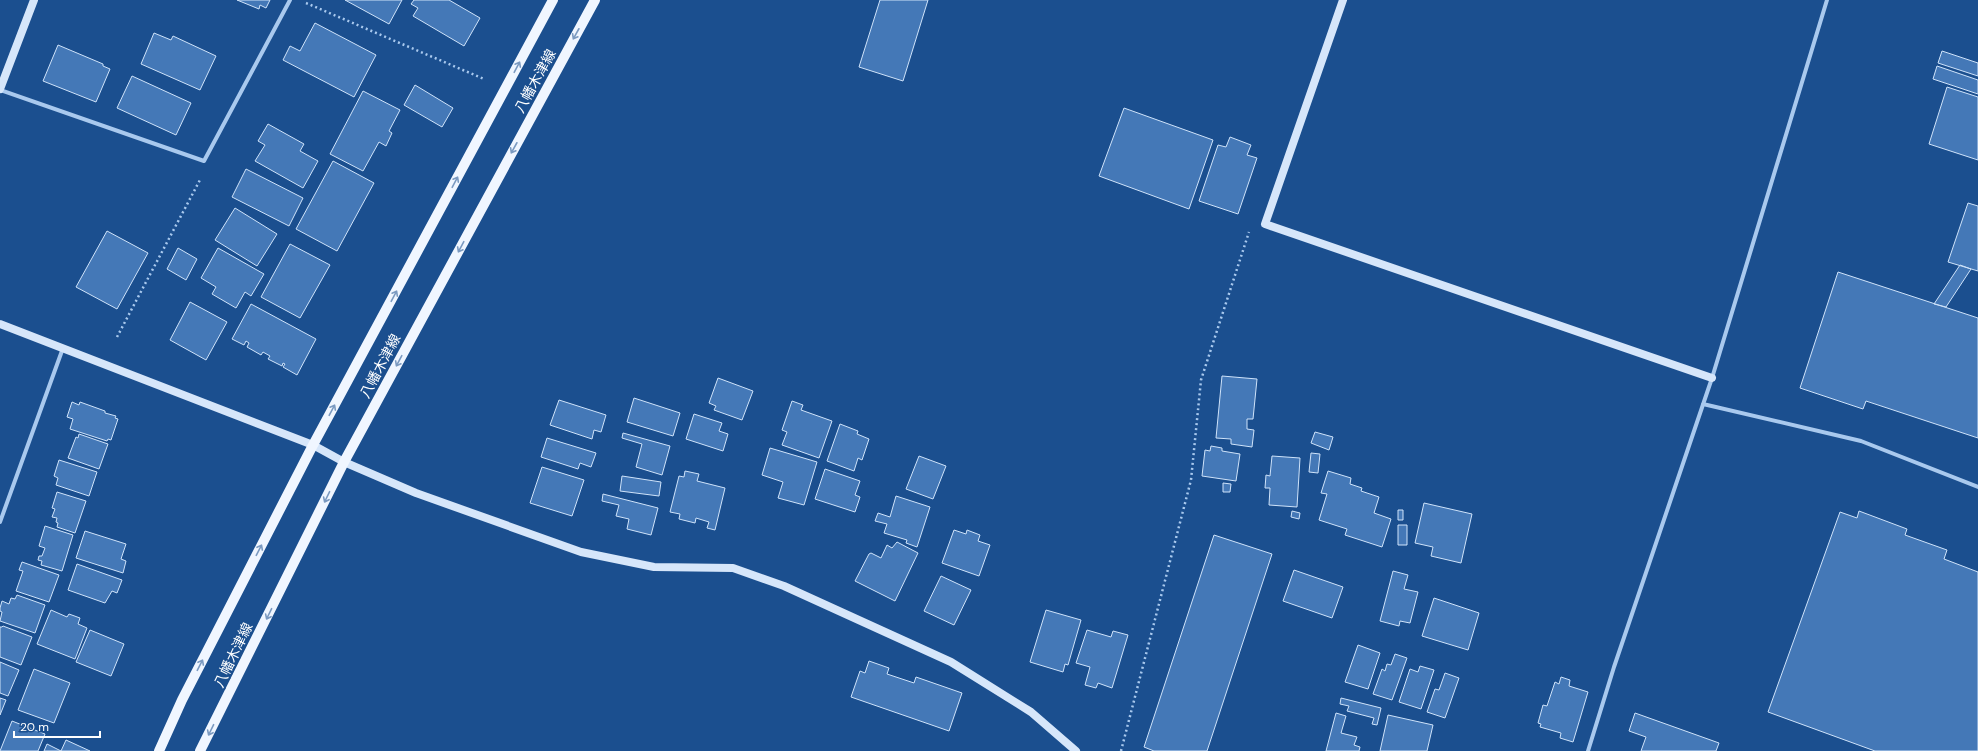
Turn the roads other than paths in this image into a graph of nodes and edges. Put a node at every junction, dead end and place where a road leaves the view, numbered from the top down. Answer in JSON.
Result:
{"nodes":[{"id":1,"x":34,"y":0,"type":"edge"},
{"id":2,"x":290,"y":0,"type":"edge"},
{"id":3,"x":554,"y":0,"type":"edge"},
{"id":4,"x":595,"y":0,"type":"edge"},
{"id":5,"x":1343,"y":0,"type":"edge"},
{"id":6,"x":1827,"y":0,"type":"edge"},
{"id":7,"x":0,"y":89,"type":"edge"},
{"id":8,"x":0,"y":324,"type":"edge"},
{"id":9,"x":63,"y":348,"type":"junction"},
{"id":10,"x":1712,"y":378,"type":"junction"},
{"id":11,"x":1703,"y":404,"type":"junction"},
{"id":12,"x":313,"y":444,"type":"junction"},
{"id":13,"x":344,"y":462,"type":"junction"},
{"id":14,"x":1978,"y":487,"type":"edge"},
{"id":15,"x":0,"y":522,"type":"edge"},
{"id":16,"x":159,"y":751,"type":"edge"},
{"id":17,"x":200,"y":751,"type":"edge"},
{"id":18,"x":1076,"y":751,"type":"edge"},
{"id":19,"x":1588,"y":751,"type":"edge"}],
"edges":[{"from":1,"to":7,"type":"street"},
{"from":2,"to":7,"type":"street"},
{"from":12,"to":3,"type":"main road","name":"八幡木津線","one_way":true},
{"from":4,"to":13,"type":"main road","name":"八幡木津線","one_way":true},
{"from":5,"to":10,"type":"street"},
{"from":6,"to":10,"type":"street"},
{"from":8,"to":9,"type":"street"},
{"from":9,"to":12,"type":"street"},
{"from":9,"to":15,"type":"street"},
{"from":10,"to":11,"type":"street"},
{"from":11,"to":14,"type":"street"},
{"from":11,"to":19,"type":"street"},
{"from":12,"to":13,"type":"street"},
{"from":16,"to":12,"type":"main road","name":"八幡木津線","one_way":true},
{"from":13,"to":17,"type":"main road","name":"八幡木津線","one_way":true},
{"from":13,"to":18,"type":"street"}]}
